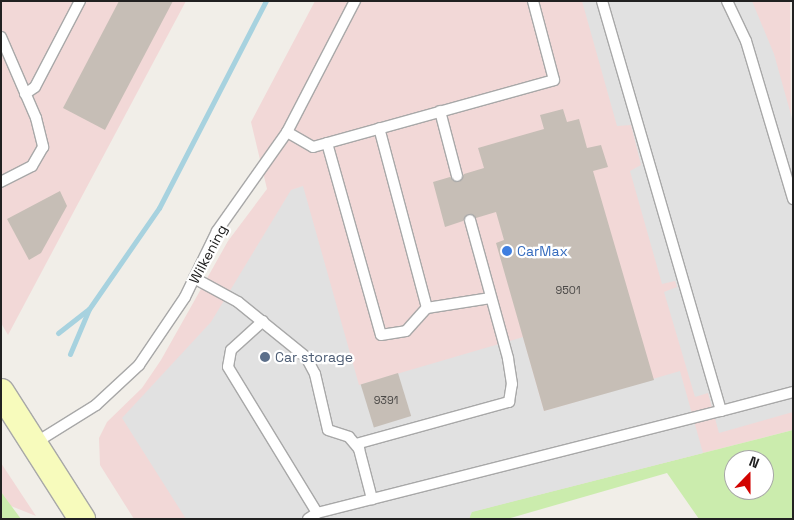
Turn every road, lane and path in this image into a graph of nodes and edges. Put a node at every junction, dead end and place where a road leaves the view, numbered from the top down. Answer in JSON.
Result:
{"nodes":[{"id":1,"x":80,"y":1,"type":"edge"},
{"id":2,"x":356,"y":1,"type":"edge"},
{"id":3,"x":533,"y":1,"type":"edge"},
{"id":4,"x":602,"y":1,"type":"edge"},
{"id":5,"x":727,"y":1,"type":"edge"},
{"id":6,"x":1,"y":37,"type":"edge"},
{"id":7,"x":25,"y":94,"type":"junction"},
{"id":8,"x":440,"y":111,"type":"junction"},
{"id":9,"x":379,"y":128,"type":"junction"},
{"id":10,"x":286,"y":132,"type":"junction"},
{"id":11,"x":327,"y":143,"type":"junction"},
{"id":12,"x":457,"y":176,"type":"dead end"},
{"id":13,"x":1,"y":182,"type":"edge"},
{"id":14,"x":793,"y":199,"type":"edge"},
{"id":15,"x":470,"y":220,"type":"dead end"},
{"id":16,"x":194,"y":278,"type":"junction"},
{"id":17,"x":490,"y":298,"type":"junction"},
{"id":18,"x":427,"y":308,"type":"junction"},
{"id":19,"x":263,"y":321,"type":"junction"},
{"id":20,"x":1,"y":392,"type":"edge"},
{"id":21,"x":793,"y":392,"type":"edge"},
{"id":22,"x":721,"y":411,"type":"junction"},
{"id":23,"x":34,"y":443,"type":"junction"},
{"id":24,"x":356,"y":444,"type":"junction"},
{"id":25,"x":372,"y":499,"type":"junction"},
{"id":26,"x":312,"y":516,"type":"edge"},
{"id":27,"x":82,"y":519,"type":"edge"}],
"edges":[{"from":1,"to":7,"type":"lane"},
{"from":2,"to":10,"type":"lane","name":"Wilkening"},
{"from":3,"to":8,"type":"lane"},
{"from":4,"to":22,"type":"lane"},
{"from":5,"to":14,"type":"lane"},
{"from":6,"to":7,"type":"lane"},
{"from":7,"to":13,"type":"lane"},
{"from":8,"to":9,"type":"lane"},
{"from":8,"to":12,"type":"lane"},
{"from":9,"to":11,"type":"lane"},
{"from":9,"to":18,"type":"lane"},
{"from":10,"to":11,"type":"lane"},
{"from":10,"to":16,"type":"lane","name":"Wilkening"},
{"from":11,"to":18,"type":"lane"},
{"from":15,"to":17,"type":"lane"},
{"from":16,"to":19,"type":"lane"},
{"from":16,"to":23,"type":"lane","name":"Wilkening"},
{"from":17,"to":18,"type":"lane"},
{"from":17,"to":24,"type":"lane"},
{"from":19,"to":24,"type":"lane"},
{"from":19,"to":26,"type":"lane"},
{"from":20,"to":23,"type":"main road"},
{"from":21,"to":22,"type":"lane"},
{"from":22,"to":25,"type":"lane"},
{"from":23,"to":27,"type":"main road"},
{"from":24,"to":25,"type":"lane"},
{"from":25,"to":26,"type":"lane"}]}
